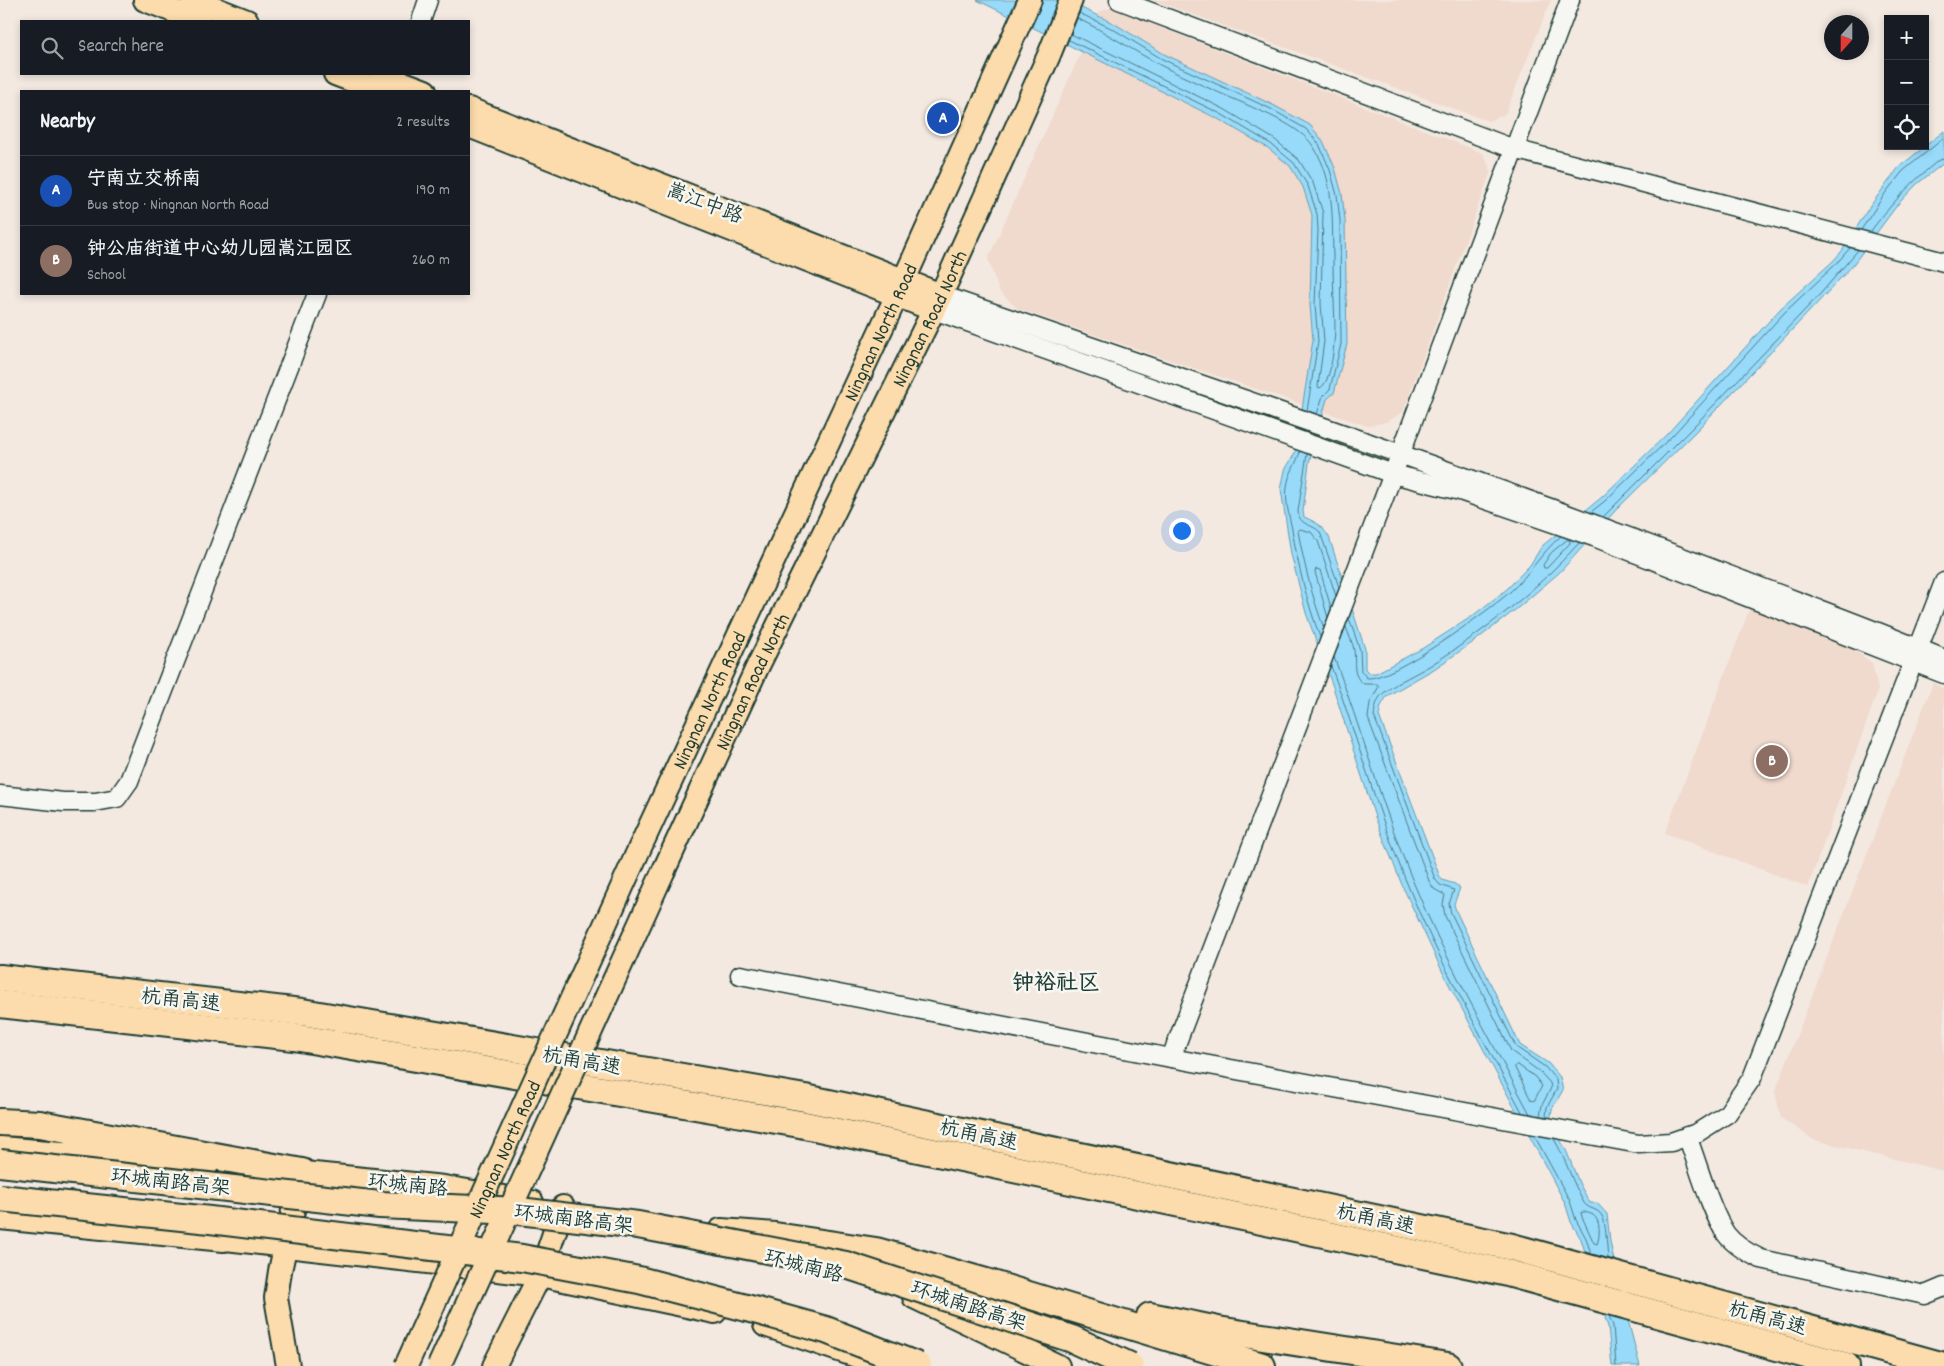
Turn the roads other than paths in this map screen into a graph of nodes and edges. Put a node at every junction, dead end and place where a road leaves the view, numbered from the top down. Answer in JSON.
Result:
{"nodes":[{"id":1,"x":144,"y":0,"type":"edge"},
{"id":2,"x":193,"y":0,"type":"edge"},
{"id":3,"x":428,"y":0,"type":"edge"},
{"id":4,"x":1030,"y":0,"type":"edge"},
{"id":5,"x":1071,"y":0,"type":"edge"},
{"id":6,"x":1119,"y":0,"type":"edge"},
{"id":7,"x":1570,"y":0,"type":"edge"},
{"id":8,"x":196,"y":20,"type":"edge"},
{"id":9,"x":244,"y":20,"type":"edge"},
{"id":10,"x":421,"y":20,"type":"edge"},
{"id":11,"x":342,"y":75,"type":"edge"},
{"id":12,"x":391,"y":82,"type":"edge"},
{"id":13,"x":421,"y":90,"type":"edge"},
{"id":14,"x":470,"y":109,"type":"edge"},
{"id":15,"x":470,"y":126,"type":"edge"},
{"id":16,"x":1514,"y":149,"type":"junction"},
{"id":17,"x":1944,"y":262,"type":"edge"},
{"id":18,"x":901,"y":288,"type":"junction"},
{"id":19,"x":317,"y":295,"type":"edge"},
{"id":20,"x":937,"y":302,"type":"junction"},
{"id":21,"x":1400,"y":454,"type":"junction"},
{"id":22,"x":1393,"y":474,"type":"junction"},
{"id":23,"x":1944,"y":582,"type":"edge"},
{"id":24,"x":1916,"y":655,"type":"junction"},
{"id":25,"x":1944,"y":659,"type":"edge"},
{"id":26,"x":1944,"y":674,"type":"edge"},
{"id":27,"x":0,"y":795,"type":"edge"},
{"id":28,"x":740,"y":975,"type":"dead end"},
{"id":29,"x":0,"y":978,"type":"edge"},
{"id":30,"x":0,"y":1004,"type":"edge"},
{"id":31,"x":1171,"y":1058,"type":"junction"},
{"id":32,"x":0,"y":1122,"type":"edge"},
{"id":33,"x":1688,"y":1136,"type":"junction"},
{"id":34,"x":0,"y":1148,"type":"edge"},
{"id":35,"x":0,"y":1163,"type":"edge"},
{"id":36,"x":302,"y":1172,"type":"junction"},
{"id":37,"x":0,"y":1198,"type":"edge"},
{"id":38,"x":563,"y":1207,"type":"junction"},
{"id":39,"x":0,"y":1216,"type":"edge"},
{"id":40,"x":0,"y":1223,"type":"edge"},
{"id":41,"x":638,"y":1225,"type":"junction"},
{"id":42,"x":224,"y":1238,"type":"junction"},
{"id":43,"x":285,"y":1245,"type":"junction"},
{"id":44,"x":540,"y":1275,"type":"junction"},
{"id":45,"x":986,"y":1282,"type":"junction"},
{"id":46,"x":1944,"y":1287,"type":"edge"},
{"id":47,"x":826,"y":1330,"type":"junction"},
{"id":48,"x":288,"y":1366,"type":"edge"},
{"id":49,"x":406,"y":1366,"type":"edge"},
{"id":50,"x":438,"y":1366,"type":"edge"},
{"id":51,"x":494,"y":1366,"type":"edge"},
{"id":52,"x":886,"y":1366,"type":"edge"},
{"id":53,"x":893,"y":1366,"type":"edge"},
{"id":54,"x":918,"y":1366,"type":"edge"},
{"id":55,"x":1058,"y":1366,"type":"edge"},
{"id":56,"x":1130,"y":1366,"type":"edge"},
{"id":57,"x":1262,"y":1366,"type":"edge"},
{"id":58,"x":1448,"y":1366,"type":"edge"},
{"id":59,"x":1846,"y":1366,"type":"edge"},
{"id":60,"x":1944,"y":1366,"type":"edge"}],
"edges":[{"from":1,"to":8,"type":"main road"},
{"from":2,"to":9,"type":"main road"},
{"from":3,"to":10,"type":"street"},
{"from":4,"to":18,"type":"main road","name":"Ningnan North Road"},
{"from":5,"to":20,"type":"main road","name":"Ningnan Road North"},
{"from":6,"to":16,"type":"street"},
{"from":7,"to":16,"type":"street"},
{"from":11,"to":12,"type":"main road"},
{"from":12,"to":13,"type":"main road"},
{"from":14,"to":18,"type":"main road","name":"嵩江中路"},
{"from":15,"to":18,"type":"main road","name":"嵩江中路"},
{"from":16,"to":17,"type":"street"},
{"from":16,"to":21,"type":"street"},
{"from":18,"to":20,"type":"main road","name":"嵩江中路"},
{"from":18,"to":49,"type":"main road","name":"Ningnan North Road","bridge":true},
{"from":19,"to":27,"type":"street"},
{"from":20,"to":21,"type":"street"},
{"from":20,"to":22,"type":"street"},
{"from":20,"to":50,"type":"main road","name":"Ningnan Road North","bridge":true},
{"from":21,"to":22,"type":"street"},
{"from":21,"to":24,"type":"street"},
{"from":22,"to":24,"type":"street"},
{"from":22,"to":31,"type":"street"},
{"from":23,"to":24,"type":"street"},
{"from":24,"to":25,"type":"street"},
{"from":24,"to":26,"type":"street"},
{"from":24,"to":33,"type":"street"},
{"from":28,"to":31,"type":"street"},
{"from":29,"to":60,"type":"highway","name":"杭甬高速"},
{"from":30,"to":59,"type":"highway","name":"杭甬高速"},
{"from":31,"to":33,"type":"street"},
{"from":32,"to":36,"type":"highway"},
{"from":33,"to":46,"type":"street"},
{"from":34,"to":36,"type":"main road","name":"环城南路"},
{"from":35,"to":41,"type":"highway","name":"环城南路高架","bridge":true},
{"from":36,"to":38,"type":"main road","name":"环城南路"},
{"from":36,"to":43,"type":"main road"},
{"from":37,"to":47,"type":"highway","name":"环城南路高架","bridge":true},
{"from":38,"to":44,"type":"main road"},
{"from":38,"to":55,"type":"main road","name":"环城南路"},
{"from":39,"to":42,"type":"highway"},
{"from":40,"to":42,"type":"main road"},
{"from":41,"to":45,"type":"highway","bridge":true},
{"from":41,"to":56,"type":"highway","name":"环城南路高架","bridge":true},
{"from":42,"to":43,"type":"main road"},
{"from":43,"to":44,"type":"main road"},
{"from":43,"to":48,"type":"main road"},
{"from":44,"to":51,"type":"main road"},
{"from":44,"to":52,"type":"main road"},
{"from":45,"to":57,"type":"highway"},
{"from":45,"to":58,"type":"highway"},
{"from":47,"to":53,"type":"highway","bridge":true},
{"from":47,"to":54,"type":"highway","name":"环城南路高架","bridge":true}]}
